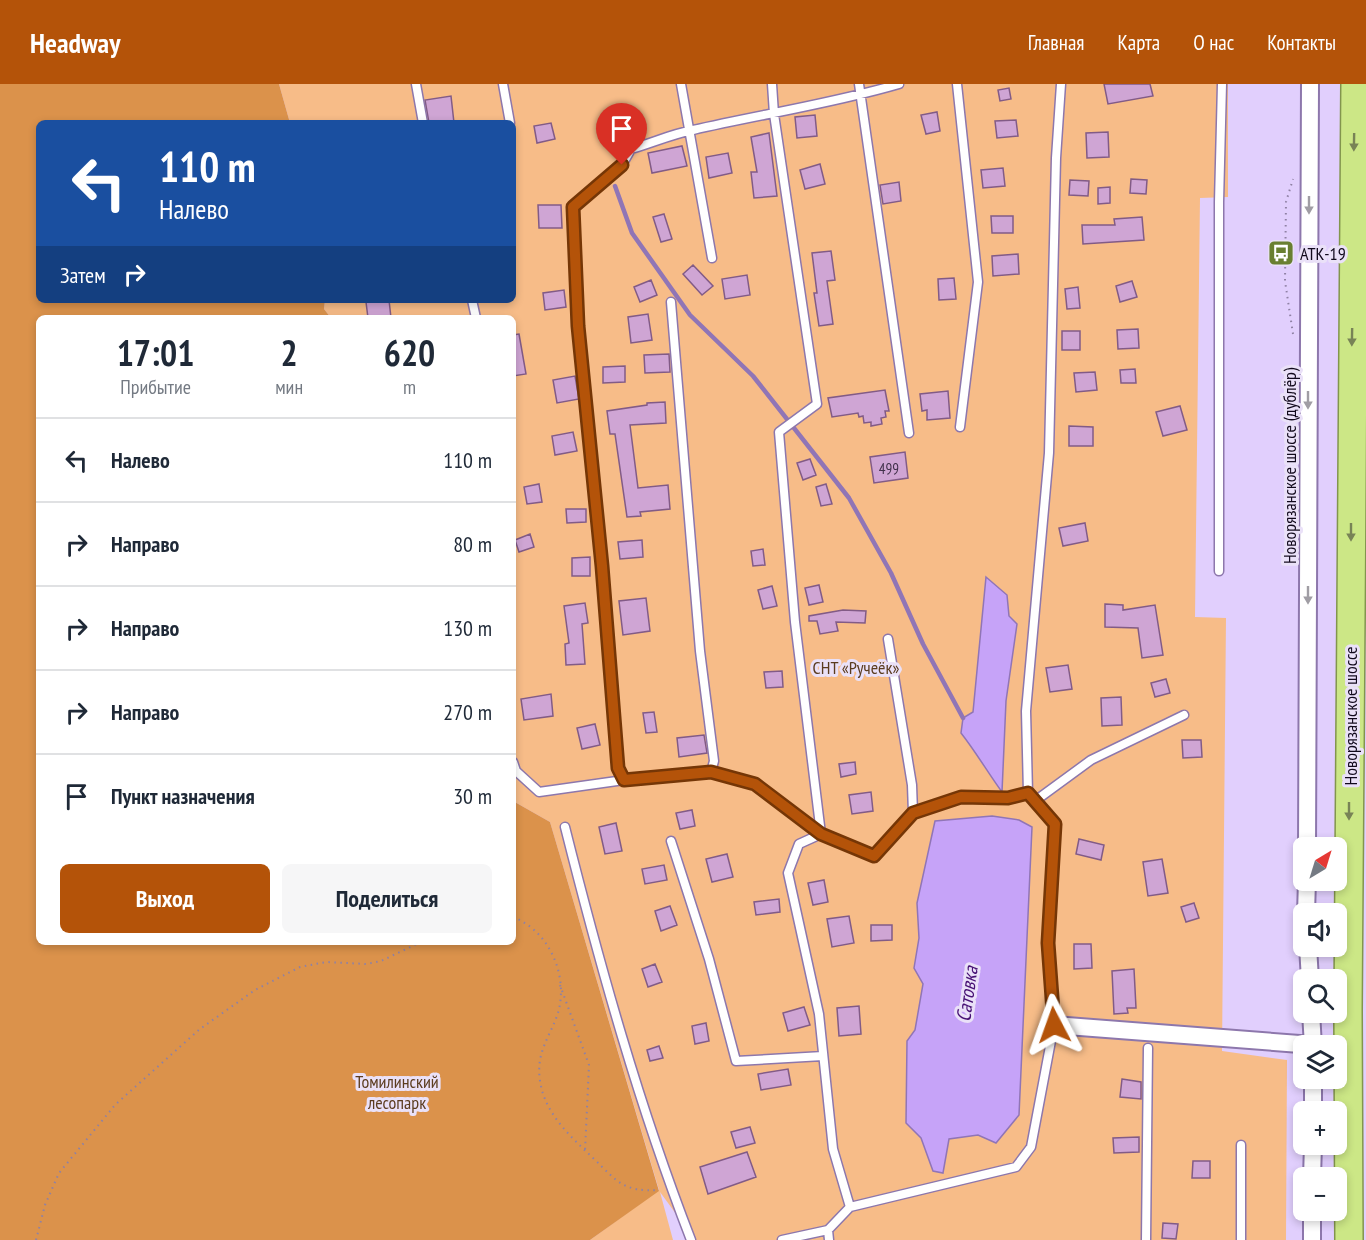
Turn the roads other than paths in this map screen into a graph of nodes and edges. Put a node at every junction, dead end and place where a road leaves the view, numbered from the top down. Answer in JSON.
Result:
{"nodes":[{"id":1,"x":416,"y":84,"type":"edge"},
{"id":2,"x":503,"y":84,"type":"edge"},
{"id":3,"x":681,"y":84,"type":"edge"},
{"id":4,"x":772,"y":84,"type":"edge"},
{"id":5,"x":858,"y":84,"type":"edge"},
{"id":6,"x":899,"y":84,"type":"edge"},
{"id":7,"x":957,"y":84,"type":"edge"},
{"id":8,"x":1061,"y":84,"type":"edge"},
{"id":9,"x":1222,"y":84,"type":"edge"},
{"id":10,"x":1310,"y":84,"type":"edge"},
{"id":11,"x":1355,"y":84,"type":"edge"},
{"id":12,"x":860,"y":95,"type":"junction"},
{"id":13,"x":774,"y":114,"type":"junction"},
{"id":14,"x":422,"y":120,"type":"edge"},
{"id":15,"x":509,"y":120,"type":"edge"},
{"id":16,"x":691,"y":130,"type":"junction"},
{"id":17,"x":712,"y":258,"type":"dead end"},
{"id":18,"x":671,"y":302,"type":"dead end"},
{"id":19,"x":960,"y":427,"type":"dead end"},
{"id":20,"x":909,"y":433,"type":"dead end"},
{"id":21,"x":1219,"y":571,"type":"dead end"},
{"id":22,"x":888,"y":639,"type":"dead end"},
{"id":23,"x":1184,"y":715,"type":"dead end"},
{"id":24,"x":516,"y":771,"type":"edge"},
{"id":25,"x":711,"y":772,"type":"junction"},
{"id":26,"x":624,"y":780,"type":"junction"},
{"id":27,"x":1028,"y":793,"type":"junction"},
{"id":28,"x":1035,"y":801,"type":"junction"},
{"id":29,"x":913,"y":813,"type":"junction"},
{"id":30,"x":565,"y":827,"type":"dead end"},
{"id":31,"x":821,"y":834,"type":"junction"},
{"id":32,"x":1307,"y":837,"type":"edge"},
{"id":33,"x":671,"y":841,"type":"dead end"},
{"id":34,"x":1054,"y":1025,"type":"junction"},
{"id":35,"x":1293,"y":1043,"type":"edge"},
{"id":36,"x":1148,"y":1048,"type":"dead end"},
{"id":37,"x":823,"y":1056,"type":"junction"},
{"id":38,"x":1241,"y":1145,"type":"dead end"},
{"id":39,"x":850,"y":1207,"type":"junction"},
{"id":40,"x":1312,"y":1221,"type":"edge"},
{"id":41,"x":828,"y":1230,"type":"junction"},
{"id":42,"x":690,"y":1240,"type":"edge"},
{"id":43,"x":782,"y":1240,"type":"edge"},
{"id":44,"x":829,"y":1240,"type":"edge"},
{"id":45,"x":1146,"y":1240,"type":"edge"},
{"id":46,"x":1242,"y":1240,"type":"edge"},
{"id":47,"x":1312,"y":1240,"type":"edge"},
{"id":48,"x":1349,"y":1240,"type":"edge"}],
"edges":[{"from":1,"to":14,"type":"lane"},
{"from":2,"to":15,"type":"lane"},
{"from":3,"to":16,"type":"lane"},
{"from":4,"to":13,"type":"lane"},
{"from":5,"to":12,"type":"lane"},
{"from":6,"to":12,"type":"lane"},
{"from":7,"to":19,"type":"lane"},
{"from":8,"to":27,"type":"lane"},
{"from":9,"to":21,"type":"lane"},
{"from":10,"to":32,"type":"street","name":"Новорязанское шоссе (дублёр)","one_way":true},
{"from":11,"to":48,"type":"highway","name":"Новорязанское шоссе","one_way":true},
{"from":12,"to":13,"type":"lane"},
{"from":12,"to":20,"type":"lane"},
{"from":13,"to":16,"type":"lane"},
{"from":13,"to":31,"type":"lane"},
{"from":16,"to":17,"type":"lane"},
{"from":16,"to":26,"type":"lane"},
{"from":18,"to":25,"type":"lane"},
{"from":22,"to":29,"type":"lane"},
{"from":23,"to":28,"type":"lane"},
{"from":24,"to":26,"type":"lane"},
{"from":25,"to":26,"type":"lane"},
{"from":25,"to":31,"type":"lane"},
{"from":27,"to":28,"type":"lane"},
{"from":27,"to":29,"type":"lane"},
{"from":28,"to":34,"type":"lane"},
{"from":29,"to":31,"type":"lane"},
{"from":30,"to":42,"type":"lane"},
{"from":31,"to":37,"type":"lane"},
{"from":33,"to":37,"type":"lane"},
{"from":34,"to":35,"type":"street"},
{"from":34,"to":39,"type":"lane"},
{"from":36,"to":45,"type":"lane"},
{"from":37,"to":39,"type":"lane"},
{"from":38,"to":46,"type":"lane"},
{"from":39,"to":41,"type":"lane"},
{"from":40,"to":47,"type":"street"},
{"from":41,"to":43,"type":"lane"},
{"from":41,"to":44,"type":"lane"}]}
